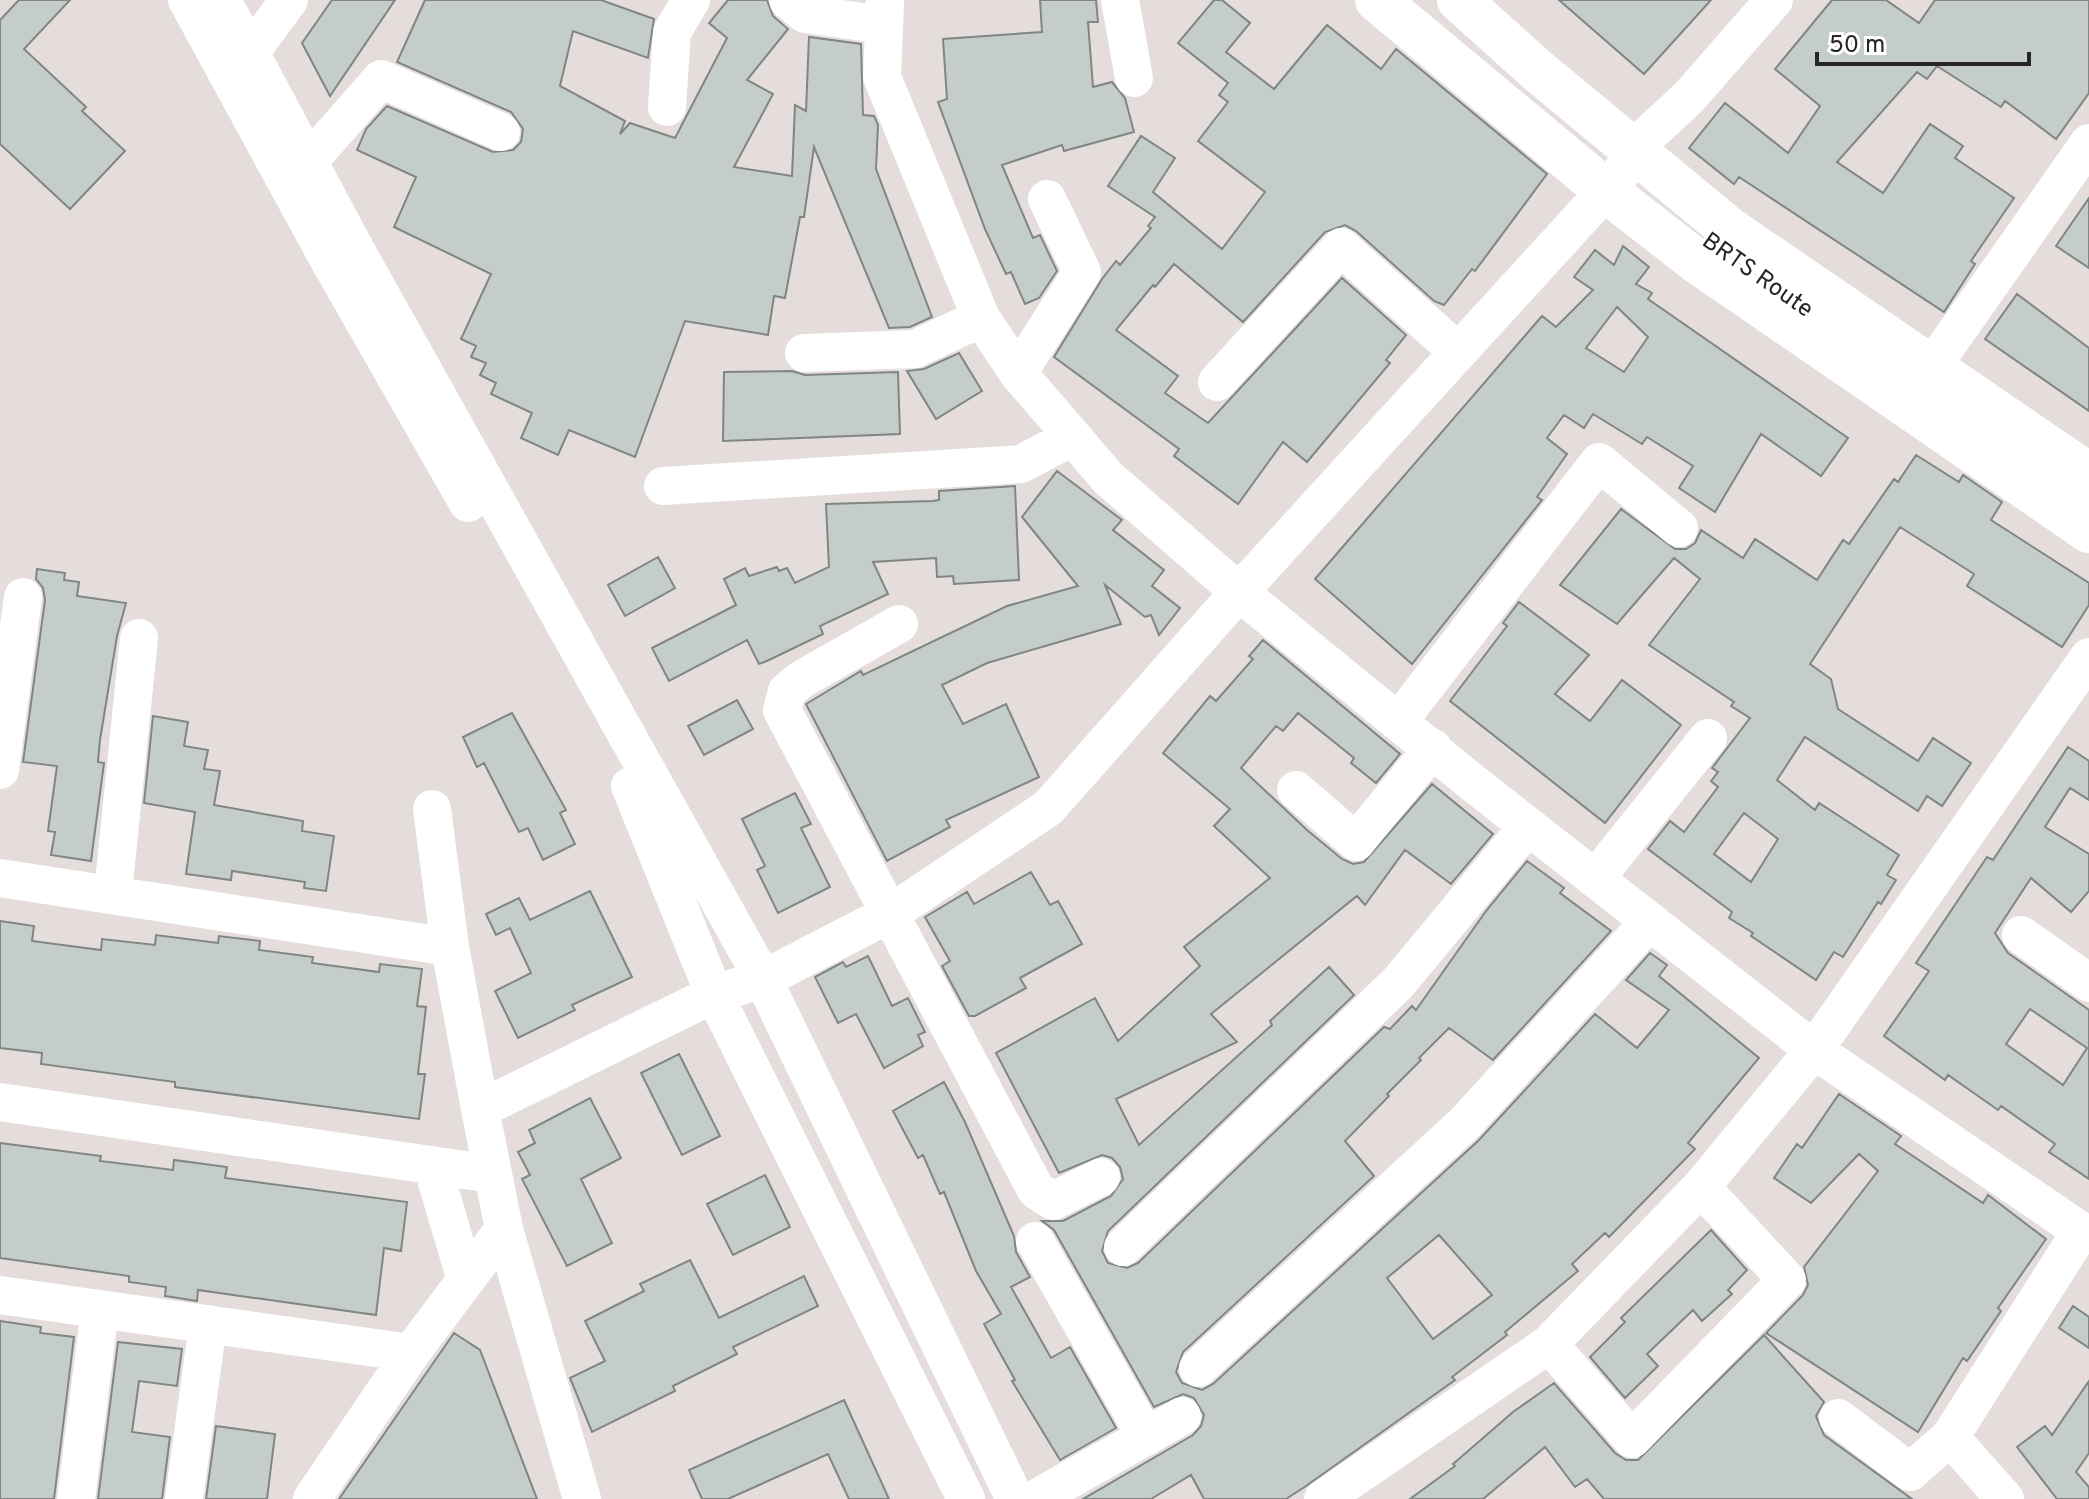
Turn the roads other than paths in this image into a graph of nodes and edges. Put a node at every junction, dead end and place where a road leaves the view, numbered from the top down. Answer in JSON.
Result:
{"nodes":[{"id":1,"x":187,"y":0,"type":"edge"},
{"id":2,"x":222,"y":0,"type":"edge"},
{"id":3,"x":289,"y":0,"type":"edge"},
{"id":4,"x":691,"y":0,"type":"edge"},
{"id":5,"x":788,"y":0,"type":"edge"},
{"id":6,"x":1120,"y":0,"type":"edge"},
{"id":7,"x":1377,"y":0,"type":"edge"},
{"id":8,"x":1404,"y":0,"type":"edge"},
{"id":9,"x":1774,"y":0,"type":"edge"},
{"id":10,"x":885,"y":13,"type":"edge"},
{"id":11,"x":1450,"y":15,"type":"edge"},
{"id":12,"x":250,"y":53,"type":"junction"},
{"id":13,"x":1134,"y":78,"type":"dead end"},
{"id":14,"x":667,"y":107,"type":"dead end"},
{"id":15,"x":501,"y":132,"type":"dead end"},
{"id":16,"x":2089,"y":143,"type":"edge"},
{"id":17,"x":309,"y":161,"type":"junction"},
{"id":18,"x":1619,"y":172,"type":"junction"},
{"id":19,"x":1047,"y":199,"type":"dead end"},
{"id":20,"x":981,"y":318,"type":"junction"},
{"id":21,"x":1458,"y":352,"type":"junction"},
{"id":22,"x":804,"y":353,"type":"dead end"},
{"id":23,"x":1931,"y":368,"type":"junction"},
{"id":24,"x":1018,"y":373,"type":"junction"},
{"id":25,"x":1217,"y":382,"type":"dead end"},
{"id":26,"x":1072,"y":437,"type":"junction"},
{"id":27,"x":2089,"y":475,"type":"edge"},
{"id":28,"x":663,"y":486,"type":"dead end"},
{"id":29,"x":2089,"y":502,"type":"edge"},
{"id":30,"x":1679,"y":528,"type":"dead end"},
{"id":31,"x":2089,"y":531,"type":"edge"},
{"id":32,"x":1239,"y":592,"type":"junction"},
{"id":33,"x":23,"y":597,"type":"dead end"},
{"id":34,"x":899,"y":624,"type":"dead end"},
{"id":35,"x":139,"y":638,"type":"dead end"},
{"id":36,"x":2082,"y":681,"type":"edge"},
{"id":37,"x":1398,"y":722,"type":"junction"},
{"id":38,"x":1708,"y":738,"type":"dead end"},
{"id":39,"x":1433,"y":748,"type":"junction"},
{"id":40,"x":0,"y":770,"type":"edge"},
{"id":41,"x":1296,"y":790,"type":"dead end"},
{"id":42,"x":432,"y":809,"type":"dead end"},
{"id":43,"x":1528,"y":826,"type":"junction"},
{"id":44,"x":0,"y":878,"type":"edge"},
{"id":45,"x":1595,"y":879,"type":"junction"},
{"id":46,"x":113,"y":893,"type":"junction"},
{"id":47,"x":891,"y":913,"type":"junction"},
{"id":48,"x":1650,"y":921,"type":"junction"},
{"id":49,"x":2021,"y":935,"type":"dead end"},
{"id":50,"x":450,"y":947,"type":"junction"},
{"id":51,"x":763,"y":979,"type":"junction"},
{"id":52,"x":2089,"y":983,"type":"edge"},
{"id":53,"x":714,"y":994,"type":"junction"},
{"id":54,"x":1814,"y":1050,"type":"junction"},
{"id":55,"x":0,"y":1102,"type":"edge"},
{"id":56,"x":480,"y":1109,"type":"junction"},
{"id":57,"x":432,"y":1165,"type":"junction"},
{"id":58,"x":492,"y":1174,"type":"junction"},
{"id":59,"x":1101,"y":1177,"type":"dead end"},
{"id":60,"x":1701,"y":1187,"type":"junction"},
{"id":61,"x":504,"y":1229,"type":"junction"},
{"id":62,"x":2086,"y":1229,"type":"edge"},
{"id":63,"x":1035,"y":1241,"type":"dead end"},
{"id":64,"x":1123,"y":1247,"type":"dead end"},
{"id":65,"x":466,"y":1280,"type":"junction"},
{"id":66,"x":1,"y":1300,"type":"edge"},
{"id":67,"x":100,"y":1309,"type":"junction"},
{"id":68,"x":208,"y":1324,"type":"junction"},
{"id":69,"x":1549,"y":1344,"type":"junction"},
{"id":70,"x":411,"y":1353,"type":"junction"},
{"id":71,"x":1198,"y":1368,"type":"dead end"},
{"id":72,"x":1182,"y":1416,"type":"dead end"},
{"id":73,"x":1838,"y":1418,"type":"dead end"},
{"id":74,"x":1146,"y":1437,"type":"junction"},
{"id":75,"x":1950,"y":1437,"type":"junction"},
{"id":76,"x":579,"y":1497,"type":"edge"},
{"id":77,"x":76,"y":1499,"type":"edge"},
{"id":78,"x":184,"y":1499,"type":"edge"},
{"id":79,"x":312,"y":1499,"type":"edge"},
{"id":80,"x":966,"y":1499,"type":"edge"},
{"id":81,"x":1015,"y":1499,"type":"edge"},
{"id":82,"x":1035,"y":1499,"type":"edge"},
{"id":83,"x":1323,"y":1499,"type":"edge"},
{"id":84,"x":2005,"y":1499,"type":"edge"}],
"edges":[{"from":1,"to":53,"type":"street"},
{"from":2,"to":12,"type":"street"},
{"from":3,"to":12,"type":"street"},
{"from":4,"to":14,"type":"street"},
{"from":5,"to":10,"type":"street"},
{"from":6,"to":13,"type":"street"},
{"from":7,"to":18,"type":"main road"},
{"from":8,"to":11,"type":"street"},
{"from":9,"to":18,"type":"street"},
{"from":10,"to":20,"type":"street"},
{"from":11,"to":18,"type":"main road"},
{"from":12,"to":17,"type":"street"},
{"from":15,"to":17,"type":"street"},
{"from":16,"to":23,"type":"street"},
{"from":17,"to":51,"type":"street"},
{"from":18,"to":21,"type":"street"},
{"from":18,"to":23,"type":"main road"},
{"from":18,"to":29,"type":"street","name":"BRTS Route"},
{"from":18,"to":31,"type":"main road"},
{"from":19,"to":24,"type":"street"},
{"from":20,"to":22,"type":"street"},
{"from":20,"to":24,"type":"street"},
{"from":21,"to":25,"type":"street"},
{"from":21,"to":32,"type":"street"},
{"from":23,"to":27,"type":"main road"},
{"from":24,"to":26,"type":"street"},
{"from":26,"to":28,"type":"street"},
{"from":26,"to":32,"type":"street"},
{"from":30,"to":37,"type":"street"},
{"from":32,"to":37,"type":"street"},
{"from":32,"to":47,"type":"street"},
{"from":33,"to":40,"type":"street"},
{"from":34,"to":47,"type":"street"},
{"from":35,"to":46,"type":"street"},
{"from":36,"to":54,"type":"street"},
{"from":37,"to":39,"type":"street"},
{"from":38,"to":45,"type":"street"},
{"from":39,"to":41,"type":"street"},
{"from":39,"to":43,"type":"street"},
{"from":42,"to":50,"type":"street"},
{"from":43,"to":45,"type":"street"},
{"from":43,"to":64,"type":"street"},
{"from":44,"to":46,"type":"street"},
{"from":45,"to":48,"type":"street"},
{"from":46,"to":50,"type":"street"},
{"from":47,"to":51,"type":"street"},
{"from":47,"to":59,"type":"street"},
{"from":48,"to":54,"type":"street"},
{"from":48,"to":71,"type":"street"},
{"from":49,"to":52,"type":"street"},
{"from":50,"to":56,"type":"street"},
{"from":51,"to":53,"type":"street"},
{"from":51,"to":81,"type":"street"},
{"from":53,"to":56,"type":"street"},
{"from":53,"to":80,"type":"street"},
{"from":54,"to":60,"type":"street"},
{"from":54,"to":62,"type":"street"},
{"from":55,"to":57,"type":"street"},
{"from":56,"to":58,"type":"street"},
{"from":57,"to":58,"type":"street"},
{"from":57,"to":65,"type":"street"},
{"from":58,"to":61,"type":"street"},
{"from":60,"to":69,"type":"street"},
{"from":60,"to":69,"type":"street"},
{"from":61,"to":65,"type":"street"},
{"from":61,"to":76,"type":"street"},
{"from":62,"to":75,"type":"street"},
{"from":63,"to":74,"type":"street"},
{"from":65,"to":70,"type":"street"},
{"from":66,"to":67,"type":"street"},
{"from":67,"to":68,"type":"street"},
{"from":67,"to":77,"type":"street"},
{"from":68,"to":70,"type":"street"},
{"from":68,"to":78,"type":"street"},
{"from":69,"to":83,"type":"street"},
{"from":70,"to":79,"type":"street"},
{"from":72,"to":74,"type":"street"},
{"from":73,"to":75,"type":"street"},
{"from":74,"to":82,"type":"street"},
{"from":75,"to":84,"type":"street"}]}
